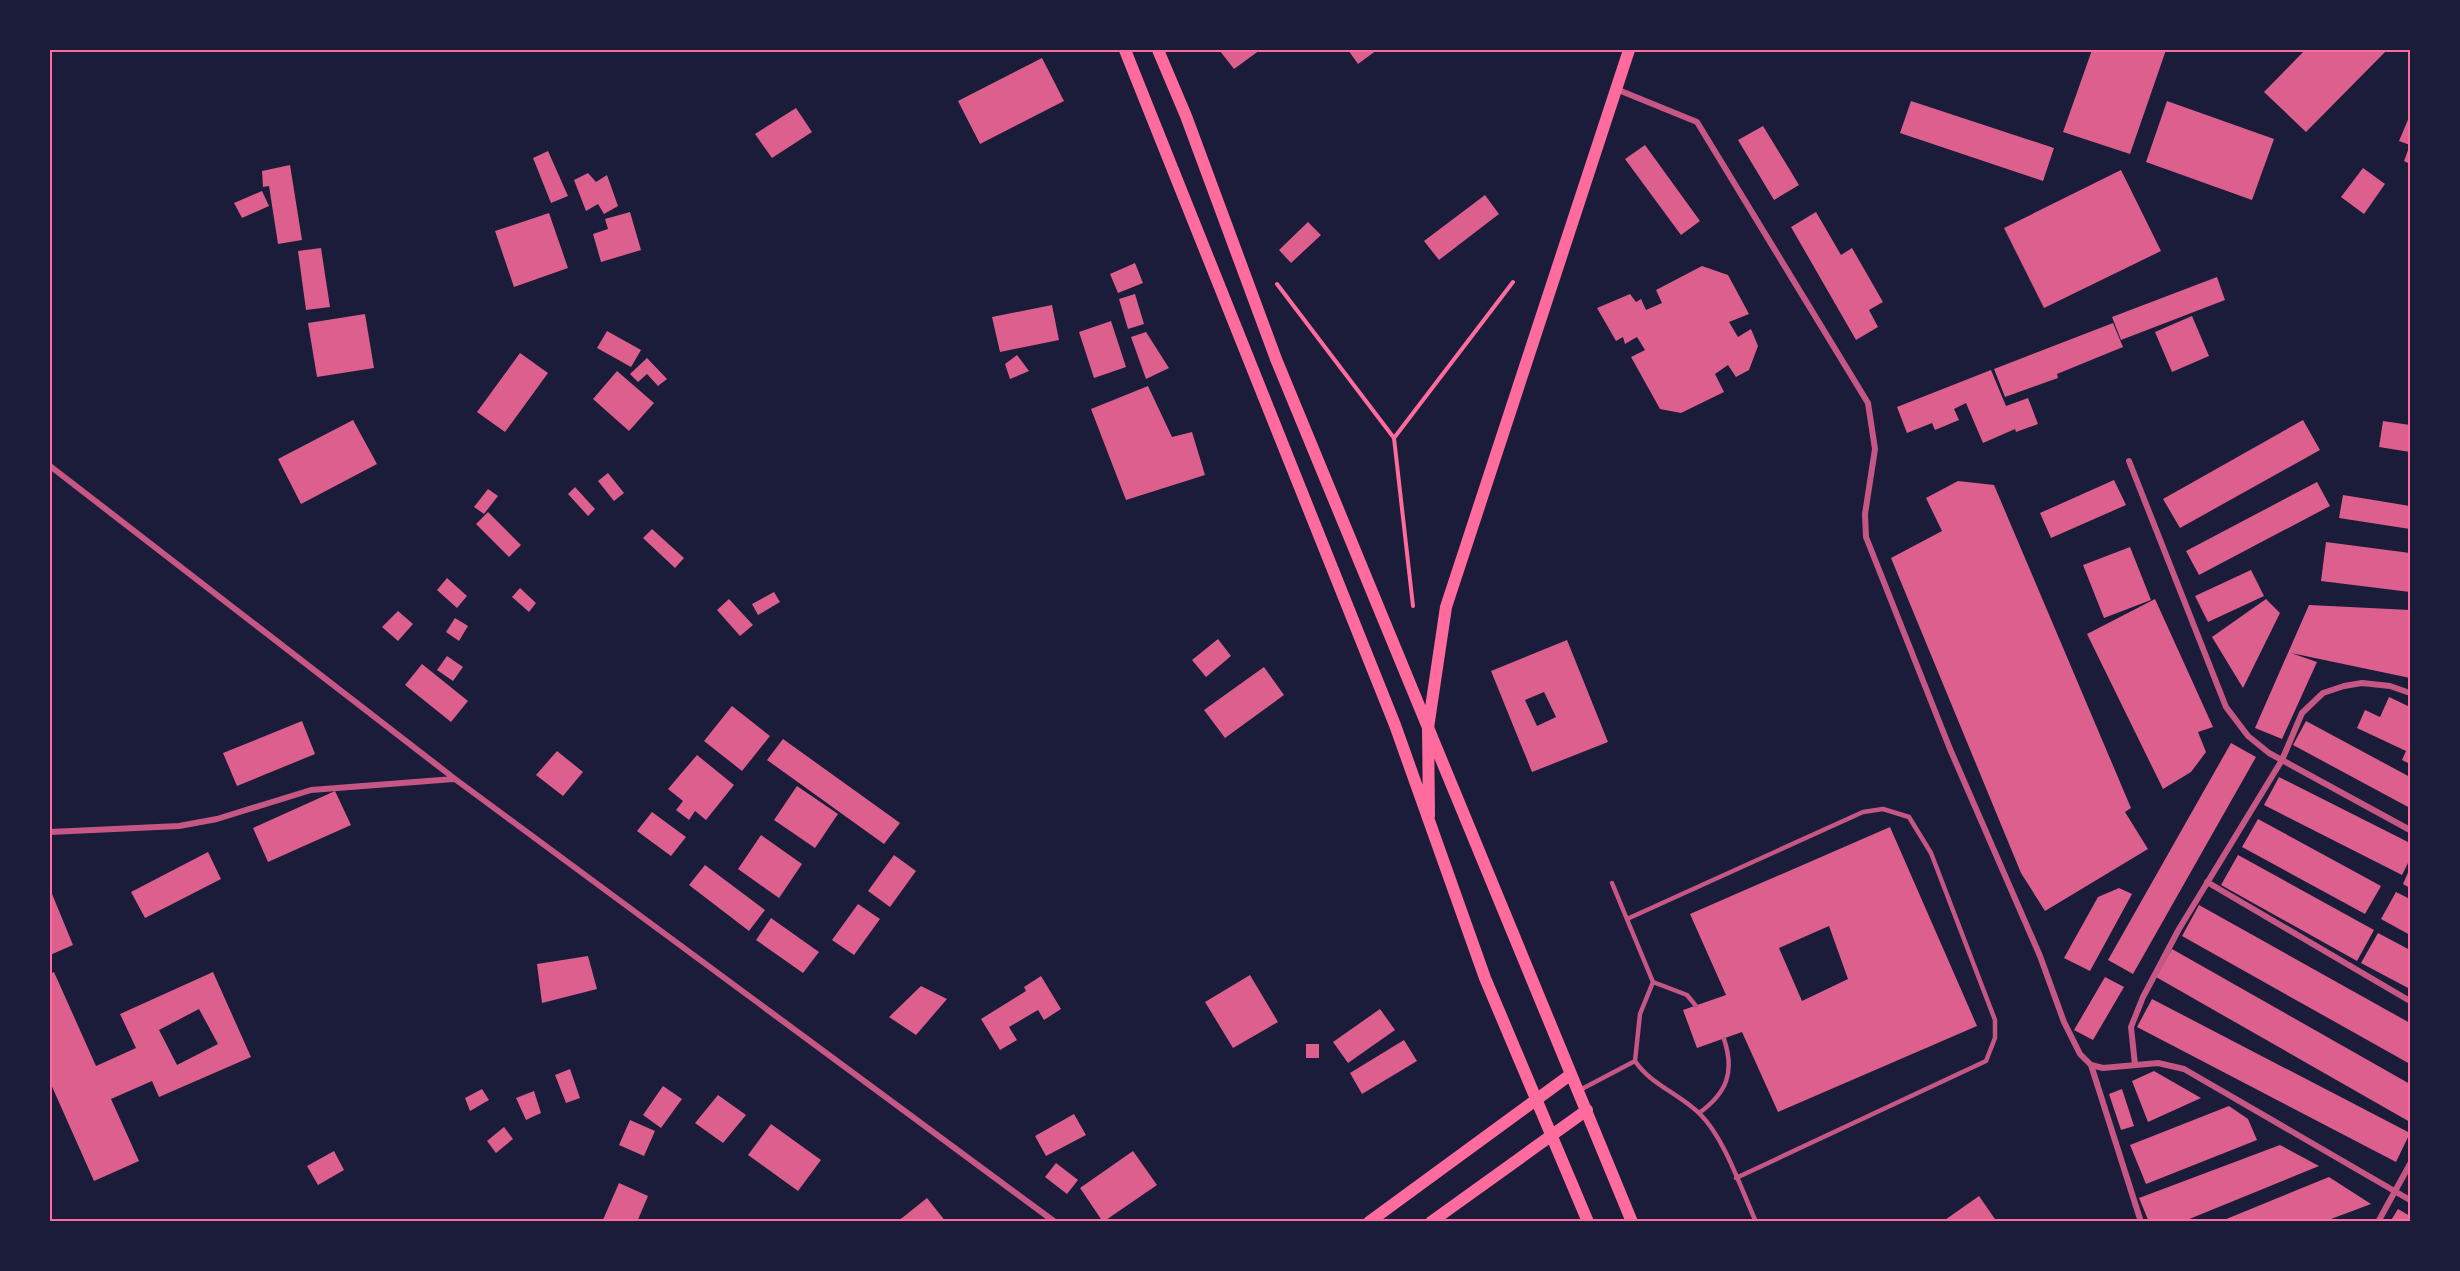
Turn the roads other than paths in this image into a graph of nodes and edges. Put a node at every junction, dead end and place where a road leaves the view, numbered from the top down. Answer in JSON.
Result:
{"nodes":[{"id":1,"x":1125,"y":50,"type":"edge"},
{"id":2,"x":1158,"y":50,"type":"edge"},
{"id":3,"x":1629,"y":50,"type":"edge"},
{"id":4,"x":1616,"y":89,"type":"junction"},
{"id":5,"x":2129,"y":461,"type":"dead end"},
{"id":6,"x":50,"y":466,"type":"edge"},
{"id":7,"x":2410,"y":693,"type":"edge"},
{"id":8,"x":1428,"y":728,"type":"junction"},
{"id":9,"x":2282,"y":760,"type":"junction"},
{"id":10,"x":455,"y":779,"type":"junction"},
{"id":11,"x":1429,"y":827,"type":"junction"},
{"id":12,"x":2410,"y":830,"type":"edge"},
{"id":13,"x":50,"y":832,"type":"edge"},
{"id":14,"x":1612,"y":882,"type":"dead end"},
{"id":15,"x":2207,"y":882,"type":"junction"},
{"id":16,"x":1627,"y":919,"type":"junction"},
{"id":17,"x":1653,"y":982,"type":"junction"},
{"id":18,"x":2410,"y":1001,"type":"edge"},
{"id":19,"x":1696,"y":1006,"type":"dead end"},
{"id":20,"x":1724,"y":1038,"type":"dead end"},
{"id":21,"x":1635,"y":1061,"type":"junction"},
{"id":22,"x":2091,"y":1065,"type":"junction"},
{"id":23,"x":2135,"y":1065,"type":"junction"},
{"id":24,"x":1570,"y":1075,"type":"junction"},
{"id":25,"x":1578,"y":1091,"type":"junction"},
{"id":26,"x":1535,"y":1101,"type":"junction"},
{"id":27,"x":1587,"y":1110,"type":"junction"},
{"id":28,"x":1699,"y":1113,"type":"junction"},
{"id":29,"x":1551,"y":1136,"type":"junction"},
{"id":30,"x":2410,"y":1164,"type":"edge"},
{"id":31,"x":1736,"y":1178,"type":"junction"},
{"id":32,"x":2395,"y":1192,"type":"junction"},
{"id":33,"x":2410,"y":1200,"type":"edge"},
{"id":34,"x":1055,"y":1221,"type":"edge"},
{"id":35,"x":1369,"y":1221,"type":"edge"},
{"id":36,"x":1431,"y":1221,"type":"edge"},
{"id":37,"x":1588,"y":1221,"type":"edge"},
{"id":38,"x":1632,"y":1221,"type":"edge"},
{"id":39,"x":1756,"y":1221,"type":"edge"},
{"id":40,"x":2142,"y":1221,"type":"edge"},
{"id":41,"x":2379,"y":1221,"type":"edge"}],
"edges":[{"from":1,"to":11,"type":"main road"},
{"from":2,"to":8,"type":"main road"},
{"from":3,"to":4,"type":"main road"},
{"from":4,"to":8,"type":"main road"},
{"from":4,"to":22,"type":"street"},
{"from":5,"to":9,"type":"street"},
{"from":6,"to":10,"type":"street"},
{"from":7,"to":9,"type":"street"},
{"from":8,"to":11,"type":"main road"},
{"from":8,"to":24,"type":"main road"},
{"from":9,"to":12,"type":"street"},
{"from":9,"to":15,"type":"street"},
{"from":10,"to":13,"type":"street"},
{"from":10,"to":34,"type":"street"},
{"from":11,"to":26,"type":"main road"},
{"from":14,"to":16,"type":"lane"},
{"from":15,"to":18,"type":"street"},
{"from":15,"to":23,"type":"street"},
{"from":16,"to":17,"type":"lane"},
{"from":16,"to":31,"type":"lane"},
{"from":17,"to":19,"type":"lane"},
{"from":17,"to":21,"type":"lane"},
{"from":20,"to":28,"type":"lane"},
{"from":21,"to":25,"type":"lane"},
{"from":21,"to":28,"type":"lane"},
{"from":22,"to":23,"type":"street"},
{"from":22,"to":40,"type":"street"},
{"from":23,"to":32,"type":"street"},
{"from":24,"to":25,"type":"main road"},
{"from":24,"to":26,"type":"main road"},
{"from":25,"to":27,"type":"main road"},
{"from":26,"to":29,"type":"main road"},
{"from":26,"to":35,"type":"main road"},
{"from":27,"to":29,"type":"main road"},
{"from":27,"to":38,"type":"main road"},
{"from":28,"to":31,"type":"lane"},
{"from":29,"to":36,"type":"main road"},
{"from":29,"to":37,"type":"main road"},
{"from":30,"to":32,"type":"street"},
{"from":31,"to":39,"type":"lane"},
{"from":32,"to":33,"type":"street"},
{"from":32,"to":41,"type":"street"}]}
